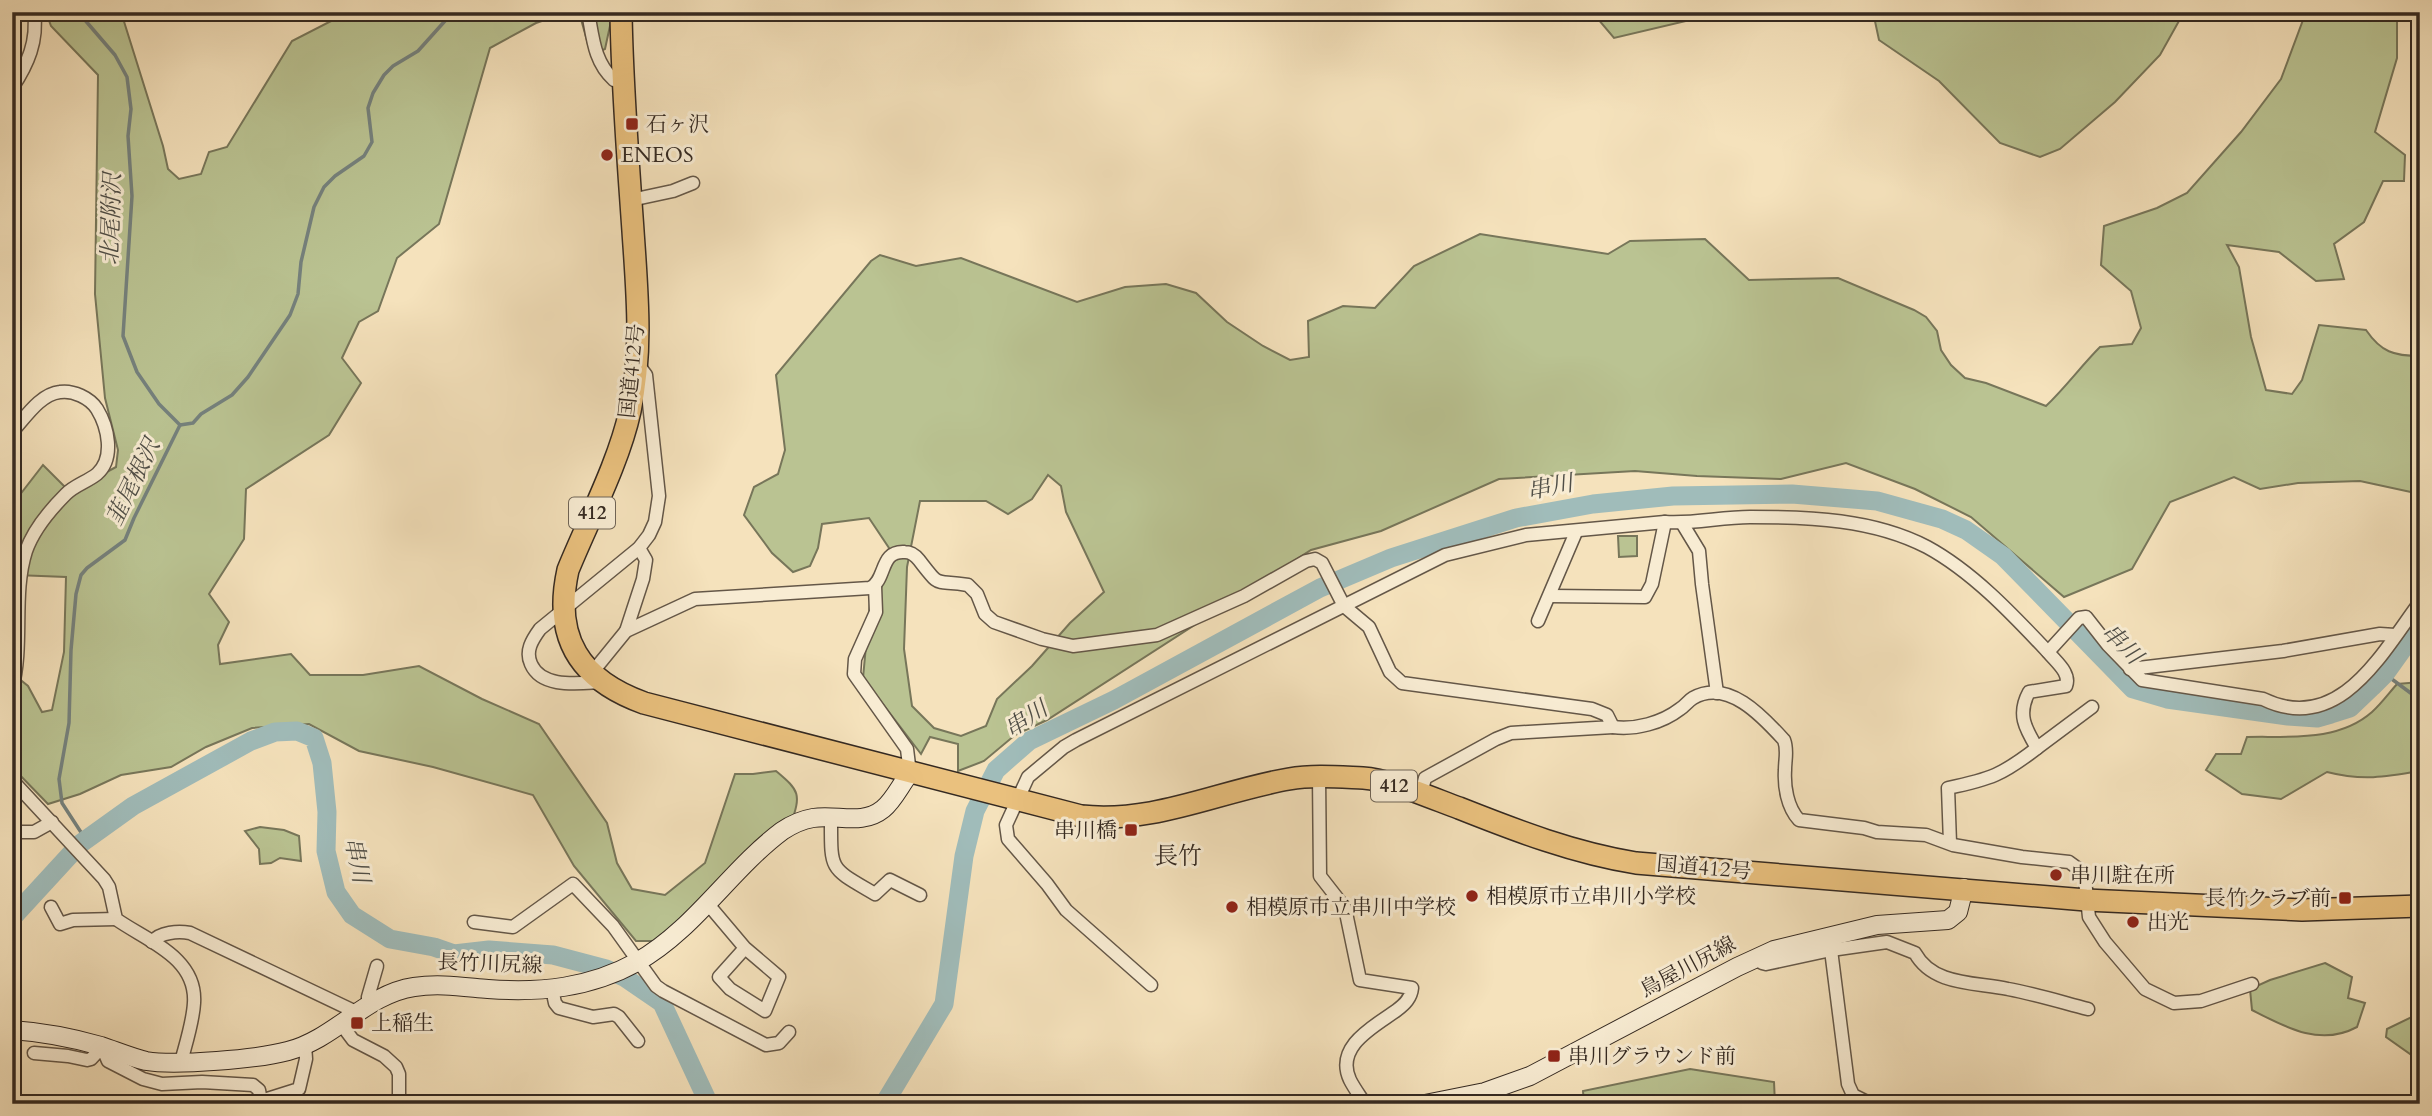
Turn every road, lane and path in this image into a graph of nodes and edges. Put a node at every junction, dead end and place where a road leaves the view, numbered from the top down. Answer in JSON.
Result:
{"nodes":[{"id":1,"x":34,"y":12,"type":"edge"},
{"id":2,"x":588,"y":12,"type":"edge"},
{"id":3,"x":621,"y":12,"type":"edge"},
{"id":4,"x":622,"y":80,"type":"junction"},
{"id":5,"x":12,"y":88,"type":"edge"},
{"id":6,"x":693,"y":183,"type":"dead end"},
{"id":7,"x":631,"y":200,"type":"junction"},
{"id":8,"x":637,"y":363,"type":"junction"},
{"id":9,"x":12,"y":432,"type":"edge"},
{"id":10,"x":1665,"y":523,"type":"junction"},
{"id":11,"x":1682,"y":523,"type":"junction"},
{"id":12,"x":1576,"y":532,"type":"junction"},
{"id":13,"x":639,"y":548,"type":"junction"},
{"id":14,"x":875,"y":586,"type":"junction"},
{"id":15,"x":1550,"y":596,"type":"junction"},
{"id":16,"x":2420,"y":602,"type":"edge"},
{"id":17,"x":1343,"y":603,"type":"junction"},
{"id":18,"x":563,"y":611,"type":"junction"},
{"id":19,"x":1538,"y":621,"type":"dead end"},
{"id":20,"x":626,"y":631,"type":"junction"},
{"id":21,"x":2396,"y":635,"type":"junction"},
{"id":22,"x":2050,"y":650,"type":"junction"},
{"id":23,"x":2130,"y":669,"type":"junction"},
{"id":24,"x":596,"y":678,"type":"junction"},
{"id":25,"x":12,"y":689,"type":"edge"},
{"id":26,"x":1717,"y":693,"type":"junction"},
{"id":27,"x":2092,"y":707,"type":"dead end"},
{"id":28,"x":1613,"y":727,"type":"junction"},
{"id":29,"x":2037,"y":748,"type":"junction"},
{"id":30,"x":910,"y":773,"type":"junction"},
{"id":31,"x":1319,"y":776,"type":"junction"},
{"id":32,"x":12,"y":780,"type":"edge"},
{"id":33,"x":1421,"y":794,"type":"junction"},
{"id":34,"x":1012,"y":798,"type":"junction"},
{"id":35,"x":831,"y":818,"type":"junction"},
{"id":36,"x":52,"y":822,"type":"junction"},
{"id":37,"x":12,"y":832,"type":"edge"},
{"id":38,"x":1950,"y":843,"type":"junction"},
{"id":39,"x":1965,"y":888,"type":"junction"},
{"id":40,"x":920,"y":895,"type":"dead end"},
{"id":41,"x":2086,"y":900,"type":"junction"},
{"id":42,"x":707,"y":903,"type":"junction"},
{"id":43,"x":2420,"y":906,"type":"edge"},
{"id":44,"x":51,"y":907,"type":"dead end"},
{"id":45,"x":116,"y":919,"type":"junction"},
{"id":46,"x":474,"y":922,"type":"dead end"},
{"id":47,"x":152,"y":942,"type":"junction"},
{"id":48,"x":745,"y":948,"type":"junction"},
{"id":49,"x":1831,"y":950,"type":"junction"},
{"id":50,"x":1757,"y":957,"type":"junction"},
{"id":51,"x":637,"y":962,"type":"junction"},
{"id":52,"x":377,"y":966,"type":"dead end"},
{"id":53,"x":2252,"y":984,"type":"dead end"},
{"id":54,"x":1152,"y":985,"type":"dead end"},
{"id":55,"x":558,"y":988,"type":"junction"},
{"id":56,"x":363,"y":1009,"type":"junction"},
{"id":57,"x":2088,"y":1009,"type":"dead end"},
{"id":58,"x":341,"y":1024,"type":"junction"},
{"id":59,"x":12,"y":1030,"type":"edge"},
{"id":60,"x":789,"y":1032,"type":"dead end"},
{"id":61,"x":638,"y":1041,"type":"dead end"},
{"id":62,"x":305,"y":1045,"type":"junction"},
{"id":63,"x":102,"y":1047,"type":"junction"},
{"id":64,"x":34,"y":1053,"type":"dead end"},
{"id":65,"x":181,"y":1062,"type":"junction"},
{"id":66,"x":259,"y":1102,"type":"edge"},
{"id":67,"x":399,"y":1104,"type":"edge"},
{"id":68,"x":1365,"y":1104,"type":"edge"},
{"id":69,"x":1425,"y":1104,"type":"edge"},
{"id":70,"x":1871,"y":1104,"type":"edge"}],
"edges":[{"from":1,"to":5,"type":"street"},
{"from":2,"to":4,"type":"street"},
{"from":3,"to":4,"type":"highway","name":"国道412号","number":"412"},
{"from":4,"to":7,"type":"highway","name":"国道412号","number":"412"},
{"from":6,"to":7,"type":"street"},
{"from":7,"to":8,"type":"highway","name":"国道412号","number":"412"},
{"from":8,"to":13,"type":"street"},
{"from":8,"to":18,"type":"highway","name":"国道412号","number":"412"},
{"from":9,"to":25,"type":"street"},
{"from":10,"to":11,"type":"street"},
{"from":10,"to":12,"type":"street"},
{"from":10,"to":15,"type":"street"},
{"from":11,"to":22,"type":"street"},
{"from":11,"to":26,"type":"street"},
{"from":12,"to":15,"type":"street"},
{"from":12,"to":17,"type":"street"},
{"from":13,"to":18,"type":"street"},
{"from":13,"to":20,"type":"street"},
{"from":14,"to":17,"type":"street"},
{"from":14,"to":20,"type":"street"},
{"from":14,"to":30,"type":"street"},
{"from":15,"to":19,"type":"street"},
{"from":16,"to":21,"type":"street"},
{"from":17,"to":28,"type":"street"},
{"from":17,"to":34,"type":"street"},
{"from":18,"to":24,"type":"highway","name":"国道412号","number":"412"},
{"from":18,"to":24,"type":"street"},
{"from":20,"to":24,"type":"street"},
{"from":21,"to":23,"type":"street"},
{"from":21,"to":23,"type":"street"},
{"from":22,"to":23,"type":"street"},
{"from":22,"to":29,"type":"street"},
{"from":24,"to":30,"type":"highway","name":"国道412号","number":"412"},
{"from":26,"to":28,"type":"street"},
{"from":26,"to":38,"type":"street"},
{"from":27,"to":29,"type":"street"},
{"from":28,"to":33,"type":"street"},
{"from":29,"to":38,"type":"street"},
{"from":30,"to":34,"type":"highway","name":"国道412号","number":"412"},
{"from":30,"to":35,"type":"main road","name":"長竹川尻線"},
{"from":31,"to":33,"type":"highway","name":"国道412号","number":"412"},
{"from":31,"to":34,"type":"highway","name":"国道412号","number":"412"},
{"from":31,"to":68,"type":"street"},
{"from":32,"to":36,"type":"street"},
{"from":33,"to":39,"type":"highway","name":"国道412号","number":"412"},
{"from":34,"to":54,"type":"street"},
{"from":35,"to":40,"type":"street"},
{"from":35,"to":42,"type":"main road","name":"長竹川尻線"},
{"from":36,"to":37,"type":"street"},
{"from":36,"to":45,"type":"street"},
{"from":38,"to":41,"type":"street"},
{"from":39,"to":41,"type":"highway","name":"国道412号","number":"412"},
{"from":39,"to":50,"type":"main road","name":"鳥屋川尻線"},
{"from":41,"to":43,"type":"highway","name":"国道412号","number":"412"},
{"from":41,"to":53,"type":"street"},
{"from":42,"to":48,"type":"street"},
{"from":42,"to":51,"type":"main road","name":"長竹川尻線"},
{"from":44,"to":45,"type":"street"},
{"from":45,"to":47,"type":"street"},
{"from":46,"to":51,"type":"street"},
{"from":47,"to":56,"type":"street"},
{"from":47,"to":65,"type":"street"},
{"from":48,"to":48,"type":"street"},
{"from":49,"to":50,"type":"street"},
{"from":49,"to":57,"type":"street"},
{"from":49,"to":70,"type":"street"},
{"from":50,"to":69,"type":"main road","name":"鳥屋川尻線"},
{"from":51,"to":55,"type":"main road","name":"長竹川尻線"},
{"from":51,"to":60,"type":"street"},
{"from":52,"to":56,"type":"street"},
{"from":55,"to":56,"type":"main road","name":"長竹川尻線"},
{"from":55,"to":61,"type":"street"},
{"from":56,"to":58,"type":"main road","name":"長竹川尻線"},
{"from":58,"to":62,"type":"main road","name":"長竹川尻線"},
{"from":58,"to":67,"type":"street"},
{"from":59,"to":63,"type":"main road","name":"長竹川尻線"},
{"from":62,"to":65,"type":"main road","name":"長竹川尻線"},
{"from":62,"to":66,"type":"street"},
{"from":63,"to":64,"type":"street"},
{"from":63,"to":65,"type":"main road","name":"長竹川尻線"},
{"from":63,"to":66,"type":"street"}]}
